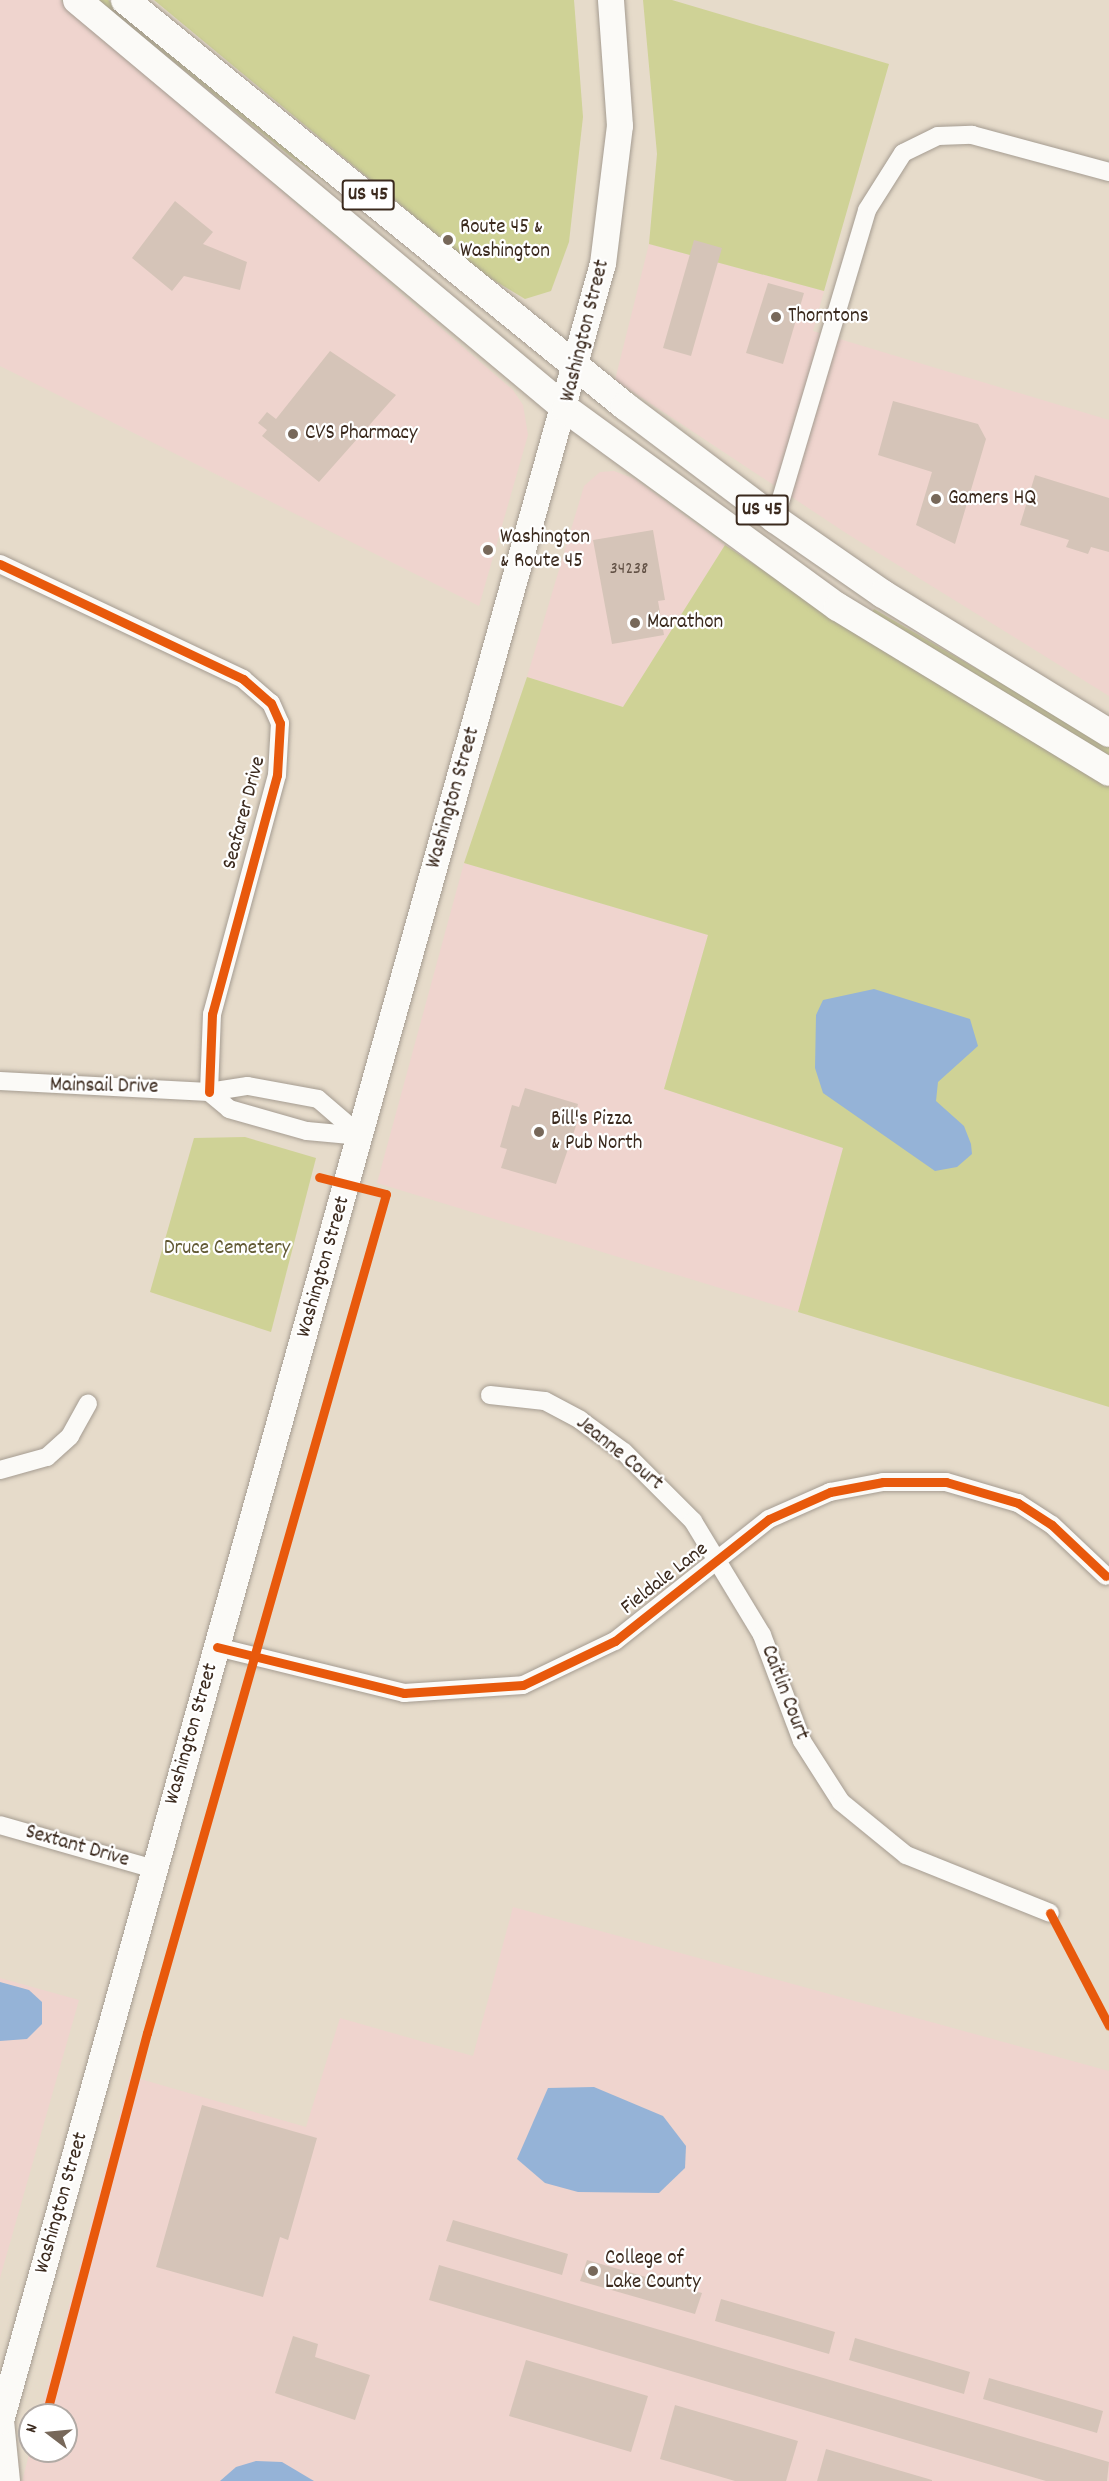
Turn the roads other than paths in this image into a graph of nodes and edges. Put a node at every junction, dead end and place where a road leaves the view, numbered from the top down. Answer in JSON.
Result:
{"nodes":[{"id":1,"x":77,"y":0,"type":"edge"},
{"id":2,"x":125,"y":0,"type":"edge"},
{"id":3,"x":611,"y":0,"type":"edge"},
{"id":4,"x":1109,"y":171,"type":"edge"},
{"id":5,"x":577,"y":367,"type":"junction"},
{"id":6,"x":566,"y":409,"type":"junction"},
{"id":7,"x":775,"y":519,"type":"junction"},
{"id":8,"x":0,"y":564,"type":"edge"},
{"id":9,"x":1109,"y":733,"type":"edge"},
{"id":10,"x":1109,"y":772,"type":"edge"},
{"id":11,"x":0,"y":1081,"type":"edge"},
{"id":12,"x":209,"y":1092,"type":"junction"},
{"id":13,"x":361,"y":1137,"type":"junction"},
{"id":14,"x":490,"y":1395,"type":"dead end"},
{"id":15,"x":88,"y":1404,"type":"dead end"},
{"id":16,"x":0,"y":1470,"type":"edge"},
{"id":17,"x":720,"y":1560,"type":"junction"},
{"id":18,"x":1106,"y":1576,"type":"dead end"},
{"id":19,"x":217,"y":1647,"type":"junction"},
{"id":20,"x":0,"y":1825,"type":"edge"},
{"id":21,"x":154,"y":1869,"type":"junction"},
{"id":22,"x":1050,"y":1913,"type":"dead end"},
{"id":23,"x":1,"y":2422,"type":"edge"},
{"id":24,"x":7,"y":2481,"type":"edge"}],
"edges":[{"from":1,"to":6,"type":"main road","number":"US 45"},
{"from":2,"to":5,"type":"main road","number":"US 45"},
{"from":3,"to":5,"type":"main road","name":"Washington Street"},
{"from":4,"to":7,"type":"street"},
{"from":5,"to":6,"type":"main road","name":"Washington Street"},
{"from":5,"to":7,"type":"main road","number":"US 45"},
{"from":6,"to":10,"type":"main road","number":"US 45"},
{"from":6,"to":13,"type":"main road","name":"Washington Street"},
{"from":7,"to":9,"type":"main road","number":"US 45"},
{"from":8,"to":12,"type":"street","name":"Seafarer Drive"},
{"from":11,"to":12,"type":"street","name":"Mainsail Drive"},
{"from":12,"to":13,"type":"street"},
{"from":12,"to":13,"type":"street","name":"Mainsail Drive"},
{"from":13,"to":19,"type":"main road","name":"Washington Street"},
{"from":14,"to":17,"type":"street","name":"Jeanne Court"},
{"from":15,"to":16,"type":"street"},
{"from":17,"to":18,"type":"street","name":"Fieldale Lane"},
{"from":17,"to":19,"type":"street","name":"Fieldale Lane"},
{"from":17,"to":22,"type":"street","name":"Caitlin Court"},
{"from":19,"to":21,"type":"main road","name":"Washington Street"},
{"from":20,"to":21,"type":"street","name":"Sextant Drive"},
{"from":21,"to":23,"type":"main road","name":"Washington Street"},
{"from":23,"to":24,"type":"main road","name":"Washington Street"}]}
